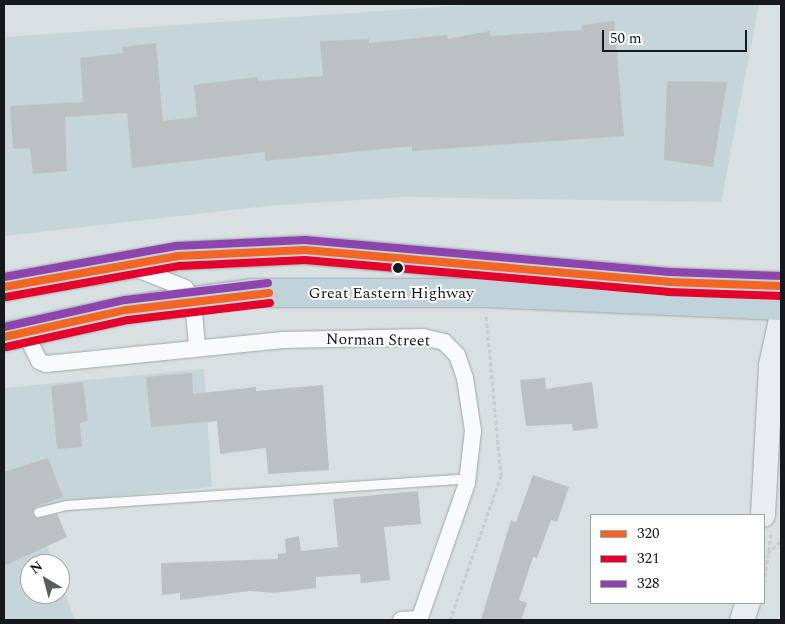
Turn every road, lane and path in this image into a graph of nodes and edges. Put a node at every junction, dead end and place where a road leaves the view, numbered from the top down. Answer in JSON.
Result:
{"nodes":[{"id":1,"x":123,"y":264,"type":"junction"},
{"id":2,"x":781,"y":286,"type":"edge"},
{"id":3,"x":4,"y":287,"type":"edge"},
{"id":4,"x":669,"y":293,"type":"junction"},
{"id":5,"x":193,"y":300,"type":"junction"},
{"id":6,"x":781,"y":306,"type":"edge"},
{"id":7,"x":781,"y":320,"type":"edge"},
{"id":8,"x":14,"y":334,"type":"edge"},
{"id":9,"x":197,"y":346,"type":"junction"},
{"id":10,"x":468,"y":478,"type":"junction"},
{"id":11,"x":38,"y":512,"type":"dead end"},
{"id":12,"x":764,"y":514,"type":"edge"},
{"id":13,"x":781,"y":541,"type":"edge"},
{"id":14,"x":768,"y":554,"type":"dead end"},
{"id":15,"x":748,"y":604,"type":"edge"},
{"id":16,"x":419,"y":619,"type":"edge"},
{"id":17,"x":401,"y":620,"type":"edge"},
{"id":18,"x":742,"y":620,"type":"edge"}],
"edges":[{"from":1,"to":3,"type":"highway","name":"Great Eastern Highway"},
{"from":1,"to":4,"type":"highway","name":"Great Eastern Highway"},
{"from":1,"to":5,"type":"street"},
{"from":2,"to":4,"type":"highway","name":"Great Eastern Highway"},
{"from":4,"to":5,"type":"highway","name":"Great Eastern Highway"},
{"from":4,"to":6,"type":"highway","name":"Great Eastern Highway"},
{"from":5,"to":8,"type":"highway","name":"Great Eastern Highway"},
{"from":5,"to":9,"type":"street"},
{"from":7,"to":12,"type":"main road"},
{"from":8,"to":9,"type":"street","name":"Norman Street"},
{"from":9,"to":10,"type":"street","name":"Norman Street"},
{"from":10,"to":11,"type":"lane"},
{"from":10,"to":16,"type":"street","name":"Norman Street"},
{"from":13,"to":14,"type":"path"},
{"from":15,"to":18,"type":"main road"},
{"from":16,"to":17,"type":"street"}]}
